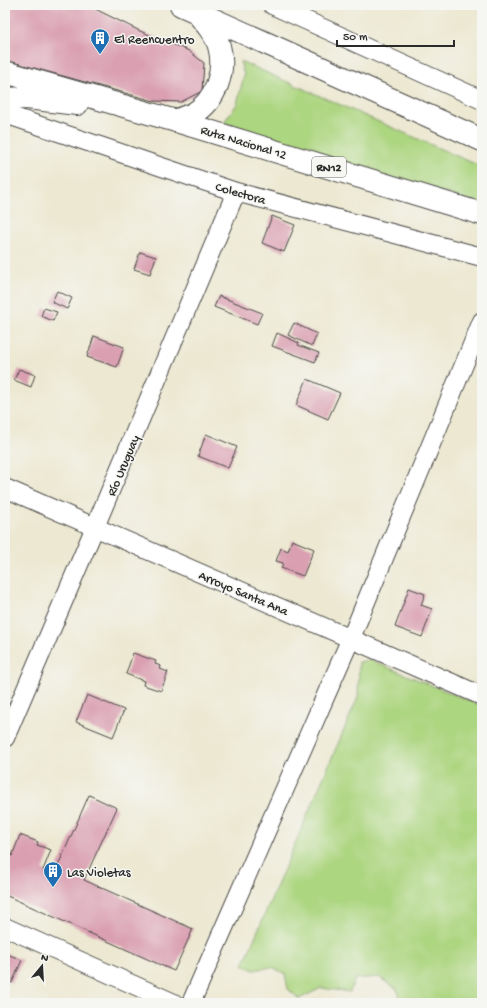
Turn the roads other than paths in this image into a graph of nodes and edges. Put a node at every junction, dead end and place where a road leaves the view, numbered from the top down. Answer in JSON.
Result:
{"nodes":[{"id":1,"x":272,"y":5,"type":"edge"},
{"id":2,"x":189,"y":9,"type":"edge"},
{"id":3,"x":5,"y":72,"type":"edge"},
{"id":4,"x":5,"y":99,"type":"edge"},
{"id":5,"x":482,"y":100,"type":"edge"},
{"id":6,"x":141,"y":111,"type":"junction"},
{"id":7,"x":5,"y":114,"type":"edge"},
{"id":8,"x":176,"y":121,"type":"junction"},
{"id":9,"x":482,"y":140,"type":"edge"},
{"id":10,"x":236,"y":192,"type":"junction"},
{"id":11,"x":482,"y":214,"type":"edge"},
{"id":12,"x":482,"y":257,"type":"edge"},
{"id":13,"x":482,"y":322,"type":"edge"},
{"id":14,"x":5,"y":488,"type":"edge"},
{"id":15,"x":96,"y":527,"type":"junction"},
{"id":16,"x":351,"y":638,"type":"junction"},
{"id":17,"x":482,"y":696,"type":"edge"},
{"id":18,"x":5,"y":738,"type":"edge"},
{"id":19,"x":5,"y":927,"type":"edge"},
{"id":20,"x":174,"y":1003,"type":"edge"},
{"id":21,"x":191,"y":1003,"type":"edge"}],
"edges":[{"from":1,"to":5,"type":"street"},
{"from":2,"to":8,"type":"highway"},
{"from":2,"to":9,"type":"highway"},
{"from":3,"to":6,"type":"highway","name":"Ruta Nacional 12","number":"RN12"},
{"from":4,"to":6,"type":"highway"},
{"from":6,"to":8,"type":"highway","name":"Ruta Nacional 12","number":"RN12"},
{"from":7,"to":10,"type":"street","name":"Colectora"},
{"from":8,"to":11,"type":"highway","name":"Ruta Nacional 12","number":"RN12"},
{"from":10,"to":12,"type":"street","name":"Colectora"},
{"from":10,"to":15,"type":"street","name":"Río Uruguay"},
{"from":13,"to":16,"type":"street"},
{"from":14,"to":15,"type":"street","name":"Arroyo Santa Ana"},
{"from":15,"to":16,"type":"street","name":"Arroyo Santa Ana"},
{"from":15,"to":18,"type":"street","name":"Río Uruguay"},
{"from":16,"to":17,"type":"street","name":"Arroyo Santa Ana"},
{"from":16,"to":21,"type":"street"},
{"from":19,"to":20,"type":"street"}]}
